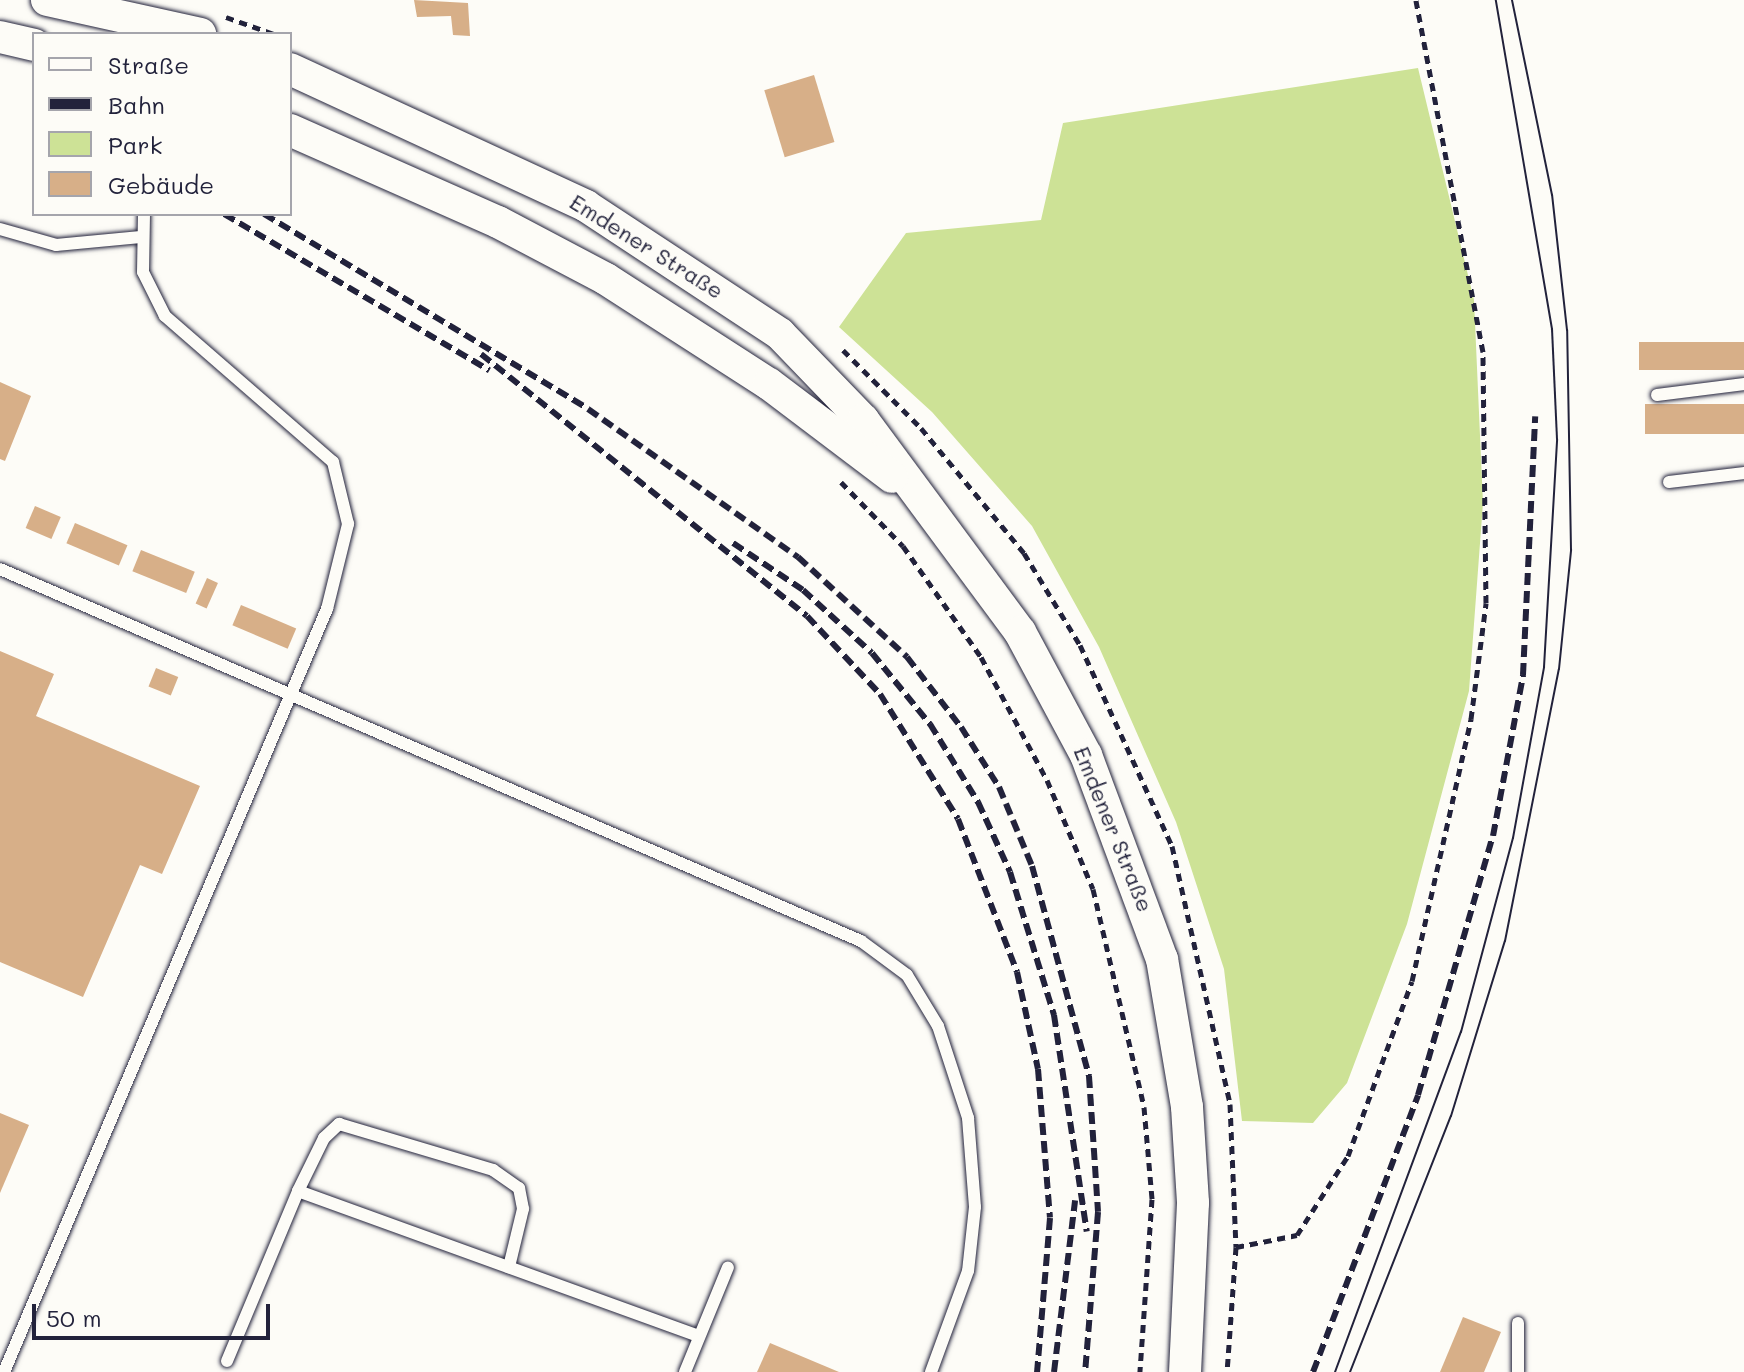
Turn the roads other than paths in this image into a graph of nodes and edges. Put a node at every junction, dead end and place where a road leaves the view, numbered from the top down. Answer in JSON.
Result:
{"nodes":[{"id":1,"x":47,"y":0,"type":"edge"},
{"id":2,"x":211,"y":24,"type":"edge"},
{"id":3,"x":0,"y":37,"type":"edge"},
{"id":4,"x":32,"y":45,"type":"edge"},
{"id":5,"x":292,"y":70,"type":"edge"},
{"id":6,"x":292,"y":131,"type":"edge"},
{"id":7,"x":144,"y":216,"type":"edge"},
{"id":8,"x":0,"y":229,"type":"edge"},
{"id":9,"x":141,"y":237,"type":"junction"},
{"id":10,"x":1744,"y":384,"type":"edge"},
{"id":11,"x":1657,"y":395,"type":"dead end"},
{"id":12,"x":1744,"y":473,"type":"edge"},
{"id":13,"x":1669,"y":482,"type":"dead end"},
{"id":14,"x":938,"y":514,"type":"junction"},
{"id":15,"x":0,"y":569,"type":"edge"},
{"id":16,"x":290,"y":695,"type":"junction"},
{"id":17,"x":298,"y":1191,"type":"junction"},
{"id":18,"x":509,"y":1267,"type":"junction"},
{"id":19,"x":728,"y":1267,"type":"dead end"},
{"id":20,"x":1518,"y":1323,"type":"dead end"},
{"id":21,"x":699,"y":1336,"type":"junction"},
{"id":22,"x":227,"y":1361,"type":"dead end"},
{"id":23,"x":4,"y":1372,"type":"edge"},
{"id":24,"x":685,"y":1372,"type":"edge"},
{"id":25,"x":931,"y":1372,"type":"edge"},
{"id":26,"x":1185,"y":1372,"type":"edge"},
{"id":27,"x":1518,"y":1372,"type":"edge"}],
"edges":[{"from":1,"to":2,"type":"street"},
{"from":3,"to":4,"type":"street"},
{"from":5,"to":14,"type":"street","name":"Emdener Straße"},
{"from":6,"to":14,"type":"street","name":"Emdener Straße"},
{"from":7,"to":9,"type":"lane"},
{"from":8,"to":9,"type":"lane"},
{"from":9,"to":16,"type":"lane"},
{"from":10,"to":11,"type":"lane"},
{"from":12,"to":13,"type":"lane"},
{"from":14,"to":26,"type":"street","name":"Emdener Straße"},
{"from":15,"to":16,"type":"lane"},
{"from":16,"to":23,"type":"lane"},
{"from":16,"to":25,"type":"lane"},
{"from":17,"to":18,"type":"lane"},
{"from":17,"to":18,"type":"lane"},
{"from":17,"to":22,"type":"lane"},
{"from":18,"to":21,"type":"lane"},
{"from":19,"to":21,"type":"lane"},
{"from":20,"to":27,"type":"lane"},
{"from":21,"to":24,"type":"lane"}]}
